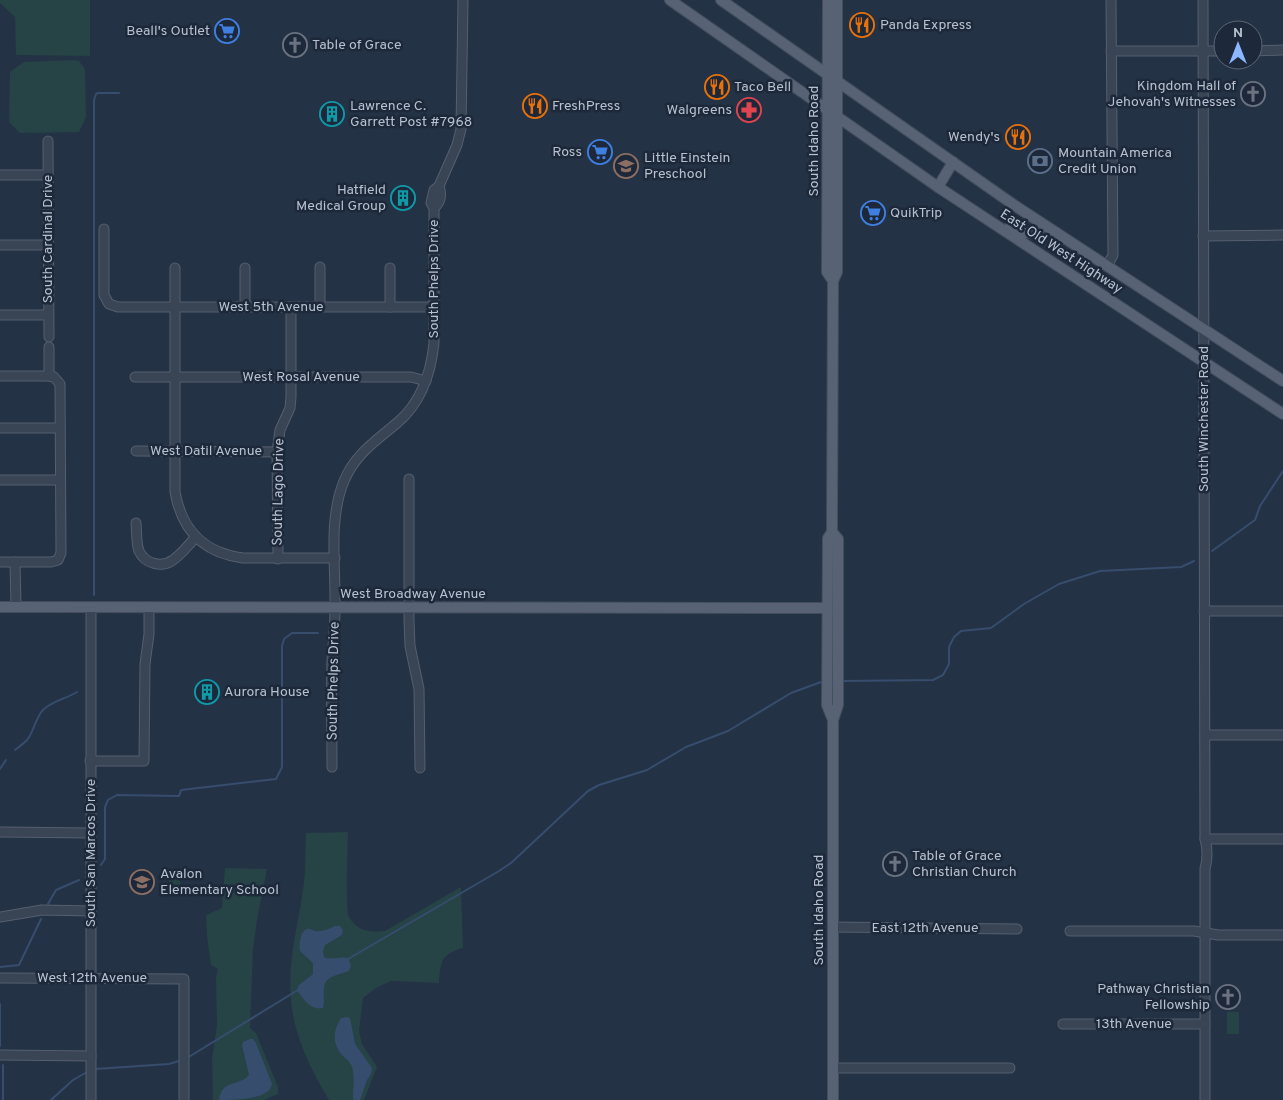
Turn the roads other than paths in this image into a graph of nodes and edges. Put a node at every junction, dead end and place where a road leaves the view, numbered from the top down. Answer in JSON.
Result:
{"nodes":[{"id":1,"x":463,"y":0,"type":"edge"},
{"id":2,"x":671,"y":0,"type":"edge"},
{"id":3,"x":721,"y":0,"type":"edge"},
{"id":4,"x":828,"y":0,"type":"edge"},
{"id":5,"x":837,"y":0,"type":"edge"},
{"id":6,"x":1111,"y":0,"type":"edge"},
{"id":7,"x":1203,"y":0,"type":"edge"},
{"id":8,"x":1263,"y":50,"type":"edge"},
{"id":9,"x":1283,"y":50,"type":"edge"},
{"id":10,"x":1111,"y":51,"type":"junction"},
{"id":11,"x":1203,"y":51,"type":"junction"},
{"id":12,"x":1213,"y":51,"type":"edge"},
{"id":13,"x":827,"y":74,"type":"junction"},
{"id":14,"x":838,"y":81,"type":"junction"},
{"id":15,"x":828,"y":109,"type":"junction"},
{"id":16,"x":838,"y":116,"type":"junction"},
{"id":17,"x":48,"y":141,"type":"dead end"},
{"id":18,"x":953,"y":162,"type":"junction"},
{"id":19,"x":0,"y":174,"type":"edge"},
{"id":20,"x":48,"y":175,"type":"junction"},
{"id":21,"x":938,"y":187,"type":"junction"},
{"id":22,"x":990,"y":222,"type":"junction"},
{"id":23,"x":1044,"y":225,"type":"junction"},
{"id":24,"x":104,"y":229,"type":"dead end"},
{"id":25,"x":1283,"y":235,"type":"edge"},
{"id":26,"x":1203,"y":236,"type":"junction"},
{"id":27,"x":0,"y":245,"type":"edge"},
{"id":28,"x":48,"y":245,"type":"junction"},
{"id":29,"x":1107,"y":266,"type":"junction"},
{"id":30,"x":320,"y":267,"type":"dead end"},
{"id":31,"x":175,"y":268,"type":"dead end"},
{"id":32,"x":245,"y":268,"type":"dead end"},
{"id":33,"x":390,"y":268,"type":"dead end"},
{"id":34,"x":832,"y":281,"type":"junction"},
{"id":35,"x":175,"y":307,"type":"junction"},
{"id":36,"x":245,"y":307,"type":"junction"},
{"id":37,"x":291,"y":307,"type":"junction"},
{"id":38,"x":320,"y":307,"type":"junction"},
{"id":39,"x":390,"y":307,"type":"junction"},
{"id":40,"x":433,"y":307,"type":"junction"},
{"id":41,"x":0,"y":315,"type":"edge"},
{"id":42,"x":48,"y":315,"type":"junction"},
{"id":43,"x":1204,"y":329,"type":"junction"},
{"id":44,"x":1204,"y":361,"type":"junction"},
{"id":45,"x":0,"y":376,"type":"edge"},
{"id":46,"x":48,"y":376,"type":"junction"},
{"id":47,"x":135,"y":377,"type":"dead end"},
{"id":48,"x":175,"y":377,"type":"junction"},
{"id":49,"x":292,"y":377,"type":"junction"},
{"id":50,"x":426,"y":381,"type":"junction"},
{"id":51,"x":1283,"y":382,"type":"edge"},
{"id":52,"x":1283,"y":414,"type":"edge"},
{"id":53,"x":0,"y":428,"type":"edge"},
{"id":54,"x":60,"y":428,"type":"junction"},
{"id":55,"x":136,"y":451,"type":"dead end"},
{"id":56,"x":175,"y":451,"type":"junction"},
{"id":57,"x":277,"y":452,"type":"junction"},
{"id":58,"x":409,"y":479,"type":"dead end"},
{"id":59,"x":0,"y":480,"type":"edge"},
{"id":60,"x":60,"y":480,"type":"junction"},
{"id":61,"x":136,"y":523,"type":"dead end"},
{"id":62,"x":832,"y":532,"type":"junction"},
{"id":63,"x":196,"y":537,"type":"junction"},
{"id":64,"x":335,"y":558,"type":"junction"},
{"id":65,"x":278,"y":559,"type":"junction"},
{"id":66,"x":0,"y":562,"type":"edge"},
{"id":67,"x":15,"y":562,"type":"junction"},
{"id":68,"x":0,"y":607,"type":"edge"},
{"id":69,"x":16,"y":607,"type":"junction"},
{"id":70,"x":91,"y":607,"type":"junction"},
{"id":71,"x":148,"y":607,"type":"junction"},
{"id":72,"x":409,"y":607,"type":"junction"},
{"id":73,"x":335,"y":608,"type":"junction"},
{"id":74,"x":827,"y":608,"type":"junction"},
{"id":75,"x":1204,"y":611,"type":"junction"},
{"id":76,"x":1283,"y":611,"type":"edge"},
{"id":77,"x":833,"y":680,"type":"junction"},
{"id":78,"x":1205,"y":735,"type":"junction"},
{"id":79,"x":1283,"y":735,"type":"edge"},
{"id":80,"x":90,"y":761,"type":"junction"},
{"id":81,"x":332,"y":767,"type":"dead end"},
{"id":82,"x":420,"y":768,"type":"dead end"},
{"id":83,"x":0,"y":832,"type":"edge"},
{"id":84,"x":91,"y":833,"type":"junction"},
{"id":85,"x":1205,"y":839,"type":"junction"},
{"id":86,"x":1283,"y":839,"type":"edge"},
{"id":87,"x":91,"y":911,"type":"junction"},
{"id":88,"x":0,"y":917,"type":"edge"},
{"id":89,"x":833,"y":927,"type":"junction"},
{"id":90,"x":1017,"y":929,"type":"dead end"},
{"id":91,"x":1070,"y":931,"type":"dead end"},
{"id":92,"x":1205,"y":934,"type":"junction"},
{"id":93,"x":1283,"y":935,"type":"edge"},
{"id":94,"x":0,"y":978,"type":"edge"},
{"id":95,"x":91,"y":978,"type":"junction"},
{"id":96,"x":1063,"y":1024,"type":"dead end"},
{"id":97,"x":1205,"y":1024,"type":"junction"},
{"id":98,"x":0,"y":1056,"type":"edge"},
{"id":99,"x":91,"y":1056,"type":"junction"},
{"id":100,"x":833,"y":1068,"type":"junction"},
{"id":101,"x":1010,"y":1068,"type":"dead end"},
{"id":102,"x":91,"y":1100,"type":"edge"},
{"id":103,"x":184,"y":1100,"type":"edge"},
{"id":104,"x":833,"y":1100,"type":"edge"},
{"id":105,"x":1205,"y":1100,"type":"edge"}],
"edges":[{"from":1,"to":40,"type":"street","name":"South Phelps Drive"},
{"from":2,"to":15,"type":"main road","name":"East Old West Highway"},
{"from":3,"to":13,"type":"main road","name":"East Old West Highway"},
{"from":4,"to":13,"type":"main road","name":"South Idaho Road"},
{"from":5,"to":14,"type":"main road","name":"South Idaho Road"},
{"from":6,"to":10,"type":"street"},
{"from":7,"to":11,"type":"street","name":"South Winchester Road"},
{"from":8,"to":9,"type":"street"},
{"from":10,"to":11,"type":"street"},
{"from":10,"to":29,"type":"street"},
{"from":11,"to":12,"type":"street"},
{"from":11,"to":26,"type":"street","name":"South Winchester Road"},
{"from":13,"to":14,"type":"main road","name":"East Old West Highway"},
{"from":13,"to":15,"type":"main road","name":"South Idaho Road"},
{"from":14,"to":16,"type":"main road","name":"South Idaho Road"},
{"from":14,"to":18,"type":"main road","name":"East Old West Highway"},
{"from":15,"to":16,"type":"main road","name":"East Old West Highway"},
{"from":15,"to":34,"type":"main road","name":"South Idaho Road"},
{"from":16,"to":21,"type":"main road","name":"East Old West Highway"},
{"from":16,"to":34,"type":"main road","name":"South Idaho Road"},
{"from":17,"to":20,"type":"street","name":"South Cardinal Drive"},
{"from":18,"to":21,"type":"main road"},
{"from":18,"to":23,"type":"main road","name":"East Old West Highway"},
{"from":19,"to":20,"type":"street"},
{"from":20,"to":28,"type":"street","name":"South Cardinal Drive"},
{"from":21,"to":22,"type":"main road","name":"East Old West Highway"},
{"from":22,"to":23,"type":"main road"},
{"from":22,"to":44,"type":"main road","name":"East Old West Highway"},
{"from":23,"to":29,"type":"main road","name":"East Old West Highway"},
{"from":24,"to":35,"type":"street","name":"West 5th Avenue"},
{"from":25,"to":26,"type":"street"},
{"from":26,"to":43,"type":"street","name":"South Winchester Road"},
{"from":27,"to":28,"type":"street"},
{"from":28,"to":42,"type":"street","name":"South Cardinal Drive"},
{"from":29,"to":43,"type":"main road","name":"East Old West Highway"},
{"from":30,"to":38,"type":"street"},
{"from":31,"to":35,"type":"street"},
{"from":32,"to":36,"type":"street"},
{"from":33,"to":39,"type":"street"},
{"from":34,"to":62,"type":"main road","name":"South Idaho Road"},
{"from":35,"to":36,"type":"street","name":"West 5th Avenue"},
{"from":35,"to":48,"type":"street"},
{"from":36,"to":37,"type":"street","name":"West 5th Avenue"},
{"from":37,"to":38,"type":"street","name":"West 5th Avenue"},
{"from":37,"to":49,"type":"street","name":"South Lago Drive"},
{"from":38,"to":39,"type":"street","name":"West 5th Avenue"},
{"from":39,"to":40,"type":"street","name":"West 5th Avenue"},
{"from":40,"to":50,"type":"street","name":"South Phelps Drive"},
{"from":41,"to":42,"type":"street"},
{"from":42,"to":46,"type":"street","name":"South Cardinal Drive"},
{"from":43,"to":44,"type":"street","name":"South Winchester Road"},
{"from":43,"to":51,"type":"main road","name":"East Old West Highway"},
{"from":44,"to":52,"type":"main road","name":"East Old West Highway"},
{"from":44,"to":75,"type":"street","name":"South Winchester Road"},
{"from":45,"to":46,"type":"street"},
{"from":46,"to":54,"type":"street"},
{"from":47,"to":48,"type":"street","name":"West Rosal Avenue"},
{"from":48,"to":49,"type":"street","name":"West Rosal Avenue"},
{"from":48,"to":56,"type":"street"},
{"from":49,"to":50,"type":"street","name":"West Rosal Avenue"},
{"from":49,"to":57,"type":"street","name":"South Lago Drive"},
{"from":50,"to":64,"type":"street","name":"South Phelps Drive"},
{"from":53,"to":54,"type":"street"},
{"from":54,"to":60,"type":"street"},
{"from":55,"to":56,"type":"street","name":"West Datil Avenue"},
{"from":56,"to":57,"type":"street","name":"West Datil Avenue"},
{"from":56,"to":63,"type":"street"},
{"from":57,"to":65,"type":"street","name":"South Lago Drive"},
{"from":58,"to":72,"type":"street"},
{"from":59,"to":60,"type":"street"},
{"from":60,"to":67,"type":"street"},
{"from":61,"to":63,"type":"street"},
{"from":62,"to":74,"type":"main road","name":"South Idaho Road"},
{"from":62,"to":77,"type":"main road","name":"South Idaho Road"},
{"from":63,"to":65,"type":"street"},
{"from":64,"to":65,"type":"street"},
{"from":64,"to":73,"type":"street","name":"South Phelps Drive"},
{"from":66,"to":67,"type":"street"},
{"from":67,"to":69,"type":"street"},
{"from":68,"to":69,"type":"main road","name":"West Broadway Avenue"},
{"from":69,"to":70,"type":"main road","name":"West Broadway Avenue"},
{"from":70,"to":71,"type":"main road","name":"West Broadway Avenue"},
{"from":70,"to":80,"type":"street","name":"South San Marcos Drive"},
{"from":71,"to":73,"type":"main road","name":"West Broadway Avenue"},
{"from":71,"to":80,"type":"street"},
{"from":72,"to":73,"type":"main road","name":"West Broadway Avenue"},
{"from":72,"to":74,"type":"main road","name":"West Broadway Avenue"},
{"from":72,"to":82,"type":"street"},
{"from":73,"to":81,"type":"street","name":"South Phelps Drive"},
{"from":74,"to":77,"type":"main road","name":"South Idaho Road"},
{"from":75,"to":76,"type":"street"},
{"from":75,"to":78,"type":"street","name":"South Winchester Road"},
{"from":77,"to":89,"type":"main road","name":"South Idaho Road"},
{"from":78,"to":79,"type":"street"},
{"from":78,"to":85,"type":"street","name":"South Winchester Road"},
{"from":80,"to":84,"type":"street","name":"South San Marcos Drive"},
{"from":83,"to":84,"type":"street"},
{"from":84,"to":87,"type":"street","name":"South San Marcos Drive"},
{"from":85,"to":86,"type":"street"},
{"from":85,"to":92,"type":"street","name":"South Winchester Road"},
{"from":87,"to":88,"type":"street"},
{"from":87,"to":95,"type":"street","name":"South San Marcos Drive"},
{"from":89,"to":90,"type":"street","name":"East 12th Avenue"},
{"from":89,"to":100,"type":"main road","name":"South Idaho Road"},
{"from":91,"to":92,"type":"street"},
{"from":92,"to":93,"type":"street"},
{"from":92,"to":97,"type":"street","name":"South Winchester Road"},
{"from":94,"to":95,"type":"street","name":"West 12th Avenue"},
{"from":95,"to":99,"type":"street","name":"South San Marcos Drive"},
{"from":95,"to":103,"type":"street","name":"West 12th Avenue"},
{"from":96,"to":97,"type":"street","name":"13th Avenue"},
{"from":97,"to":105,"type":"street","name":"South Winchester Road"},
{"from":98,"to":99,"type":"street"},
{"from":99,"to":102,"type":"street","name":"South San Marcos Drive"},
{"from":100,"to":101,"type":"street"},
{"from":100,"to":104,"type":"main road","name":"South Idaho Road"}]}
